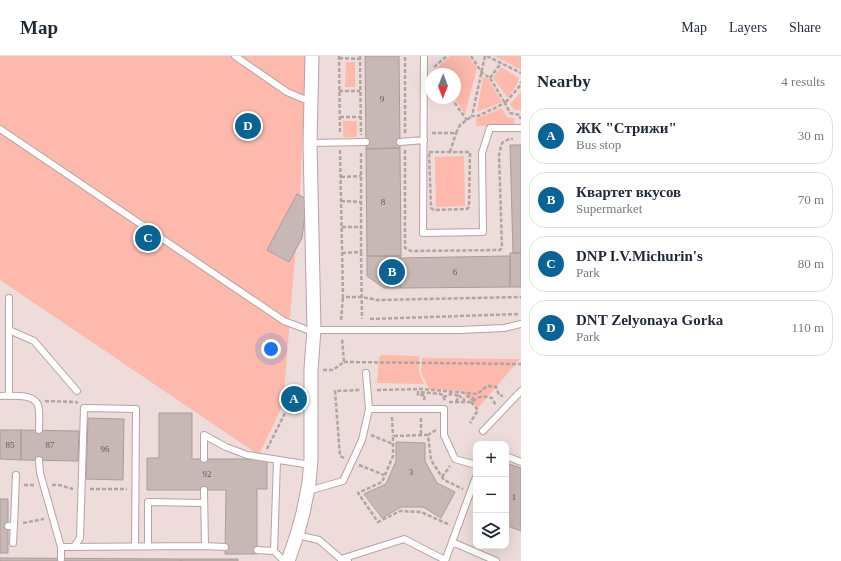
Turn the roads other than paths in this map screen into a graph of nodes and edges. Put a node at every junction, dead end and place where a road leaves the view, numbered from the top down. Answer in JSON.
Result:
{"nodes":[{"id":1,"x":235,"y":56,"type":"edge"},
{"id":2,"x":312,"y":56,"type":"edge"},
{"id":3,"x":424,"y":56,"type":"edge"},
{"id":4,"x":310,"y":102,"type":"junction"},
{"id":5,"x":520,"y":128,"type":"edge"},
{"id":6,"x":0,"y":130,"type":"edge"},
{"id":7,"x":424,"y":140,"type":"junction"},
{"id":8,"x":363,"y":142,"type":"road end"},
{"id":9,"x":400,"y":142,"type":"dead end"},
{"id":10,"x":310,"y":143,"type":"junction"},
{"id":11,"x":9,"y":298,"type":"dead end"},
{"id":12,"x":521,"y":324,"type":"edge"},
{"id":13,"x":9,"y":330,"type":"junction"},
{"id":14,"x":313,"y":331,"type":"junction"},
{"id":15,"x":366,"y":373,"type":"dead end"},
{"id":16,"x":77,"y":391,"type":"dead end"},
{"id":17,"x":521,"y":391,"type":"edge"},
{"id":18,"x":0,"y":396,"type":"edge"},
{"id":19,"x":9,"y":396,"type":"junction"},
{"id":20,"x":369,"y":409,"type":"junction"},
{"id":21,"x":39,"y":430,"type":"dead end"},
{"id":22,"x":483,"y":431,"type":"dead end"},
{"id":23,"x":509,"y":457,"type":"edge"},
{"id":24,"x":204,"y":459,"type":"dead end"},
{"id":25,"x":39,"y":460,"type":"dead end"},
{"id":26,"x":277,"y":460,"type":"junction"},
{"id":27,"x":521,"y":462,"type":"edge"},
{"id":28,"x":473,"y":464,"type":"edge"},
{"id":29,"x":311,"y":465,"type":"junction"},
{"id":30,"x":16,"y":475,"type":"dead end"},
{"id":31,"x":473,"y":484,"type":"edge"},
{"id":32,"x":204,"y":490,"type":"dead end"},
{"id":33,"x":307,"y":491,"type":"junction"},
{"id":34,"x":204,"y":503,"type":"junction"},
{"id":35,"x":297,"y":535,"type":"junction"},
{"id":36,"x":452,"y":542,"type":"junction"},
{"id":37,"x":13,"y":544,"type":"dead end"},
{"id":38,"x":135,"y":546,"type":"junction"},
{"id":39,"x":148,"y":546,"type":"junction"},
{"id":40,"x":205,"y":546,"type":"junction"},
{"id":41,"x":61,"y":547,"type":"junction"},
{"id":42,"x":74,"y":547,"type":"junction"},
{"id":43,"x":225,"y":547,"type":"dead end"},
{"id":44,"x":257,"y":550,"type":"dead end"},
{"id":45,"x":274,"y":551,"type":"junction"},
{"id":46,"x":61,"y":559,"type":"dead end"},
{"id":47,"x":341,"y":560,"type":"edge"},
{"id":48,"x":445,"y":560,"type":"edge"},
{"id":49,"x":284,"y":561,"type":"edge"},
{"id":50,"x":288,"y":561,"type":"edge"},
{"id":51,"x":348,"y":561,"type":"edge"},
{"id":52,"x":496,"y":561,"type":"edge"}],
"edges":[{"from":1,"to":4,"type":"lane"},
{"from":2,"to":4,"type":"street"},
{"from":3,"to":7,"type":"lane"},
{"from":4,"to":10,"type":"street"},
{"from":5,"to":7,"type":"lane"},
{"from":6,"to":14,"type":"lane"},
{"from":7,"to":9,"type":"lane"},
{"from":8,"to":10,"type":"lane"},
{"from":10,"to":14,"type":"street"},
{"from":11,"to":13,"type":"lane"},
{"from":12,"to":14,"type":"lane"},
{"from":13,"to":16,"type":"lane"},
{"from":13,"to":19,"type":"lane"},
{"from":14,"to":29,"type":"street"},
{"from":15,"to":20,"type":"lane"},
{"from":17,"to":22,"type":"lane"},
{"from":18,"to":19,"type":"lane"},
{"from":19,"to":21,"type":"lane"},
{"from":20,"to":28,"type":"lane"},
{"from":20,"to":33,"type":"lane"},
{"from":23,"to":27,"type":"lane"},
{"from":24,"to":26,"type":"lane"},
{"from":25,"to":41,"type":"lane"},
{"from":26,"to":29,"type":"lane"},
{"from":26,"to":45,"type":"lane"},
{"from":29,"to":33,"type":"street"},
{"from":30,"to":37,"type":"lane"},
{"from":31,"to":36,"type":"lane"},
{"from":32,"to":34,"type":"lane"},
{"from":33,"to":35,"type":"street"},
{"from":34,"to":39,"type":"lane"},
{"from":34,"to":40,"type":"lane"},
{"from":35,"to":47,"type":"lane"},
{"from":35,"to":50,"type":"street"},
{"from":36,"to":48,"type":"lane"},
{"from":36,"to":52,"type":"lane"},
{"from":38,"to":39,"type":"lane"},
{"from":38,"to":42,"type":"lane"},
{"from":38,"to":42,"type":"lane"},
{"from":39,"to":40,"type":"lane"},
{"from":40,"to":43,"type":"lane"},
{"from":41,"to":42,"type":"lane"},
{"from":41,"to":46,"type":"lane"},
{"from":44,"to":45,"type":"lane"},
{"from":45,"to":49,"type":"lane"},
{"from":47,"to":48,"type":"lane"},
{"from":47,"to":51,"type":"lane"}]}
